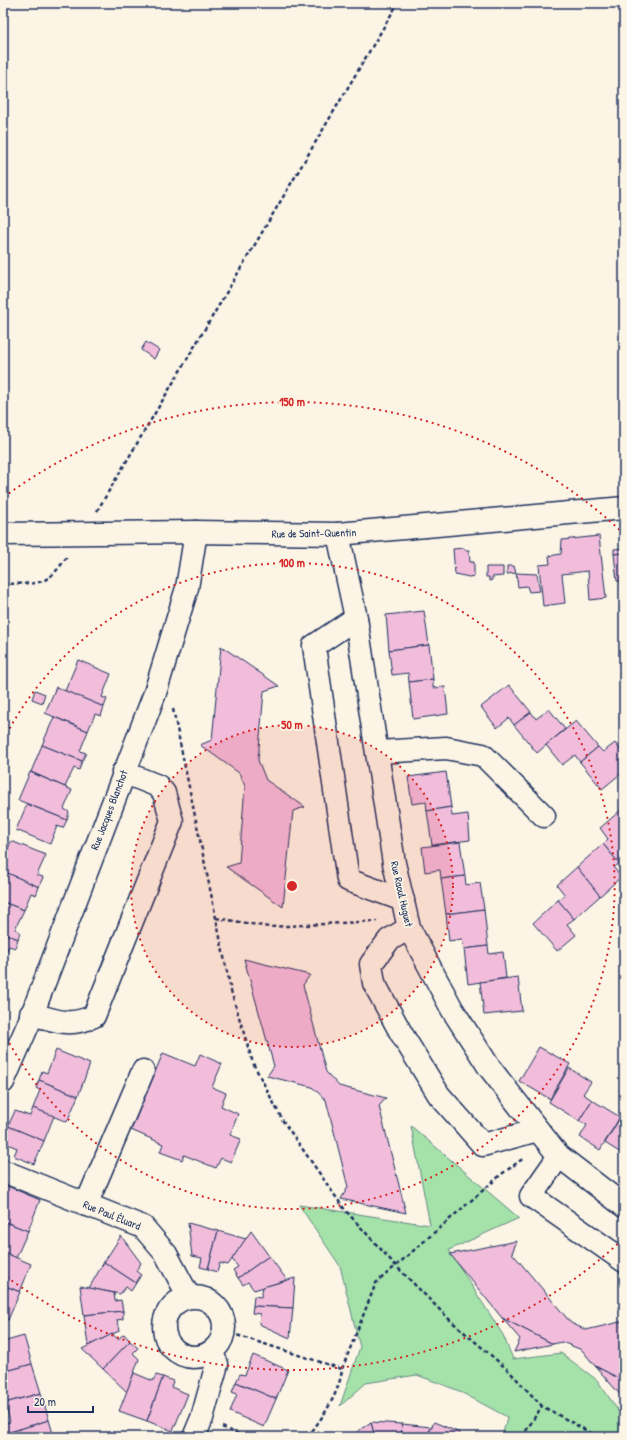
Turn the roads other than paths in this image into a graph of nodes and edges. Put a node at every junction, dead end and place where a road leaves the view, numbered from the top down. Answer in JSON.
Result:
{"nodes":[{"id":1,"x":624,"y":508,"type":"edge"},
{"id":2,"x":196,"y":532,"type":"junction"},
{"id":3,"x":3,"y":534,"type":"edge"},
{"id":4,"x":338,"y":534,"type":"junction"},
{"id":5,"x":356,"y":618,"type":"junction"},
{"id":6,"x":378,"y":752,"type":"junction"},
{"id":7,"x":123,"y":772,"type":"junction"},
{"id":8,"x":544,"y":816,"type":"dead end"},
{"id":9,"x":406,"y":914,"type":"junction"},
{"id":10,"x":31,"y":1014,"type":"junction"},
{"id":11,"x":143,"y":1071,"type":"dead end"},
{"id":12,"x":3,"y":1082,"type":"edge"},
{"id":13,"x":548,"y":1142,"type":"junction"},
{"id":14,"x":3,"y":1171,"type":"edge"},
{"id":15,"x":86,"y":1205,"type":"junction"},
{"id":16,"x":624,"y":1206,"type":"edge"},
{"id":17,"x":624,"y":1261,"type":"edge"},
{"id":18,"x":189,"y":1297,"type":"junction"},
{"id":19,"x":211,"y":1352,"type":"junction"},
{"id":20,"x":194,"y":1437,"type":"edge"}],
"edges":[{"from":1,"to":4,"type":"street","name":"Rue de Saint-Quentin"},
{"from":2,"to":3,"type":"street","name":"Rue de Saint-Quentin"},
{"from":2,"to":4,"type":"street","name":"Rue de Saint-Quentin"},
{"from":2,"to":7,"type":"street","name":"Rue Jacques Blanchot"},
{"from":4,"to":5,"type":"street","name":"Rue Raoul Huguet"},
{"from":5,"to":6,"type":"street","name":"Rue Raoul Huguet"},
{"from":5,"to":9,"type":"street"},
{"from":6,"to":8,"type":"street"},
{"from":6,"to":9,"type":"street","name":"Rue Raoul Huguet"},
{"from":7,"to":10,"type":"street","name":"Rue Jacques Blanchot"},
{"from":7,"to":10,"type":"street"},
{"from":9,"to":13,"type":"street","name":"Rue Raoul Huguet"},
{"from":9,"to":13,"type":"street"},
{"from":10,"to":12,"type":"street","name":"Rue Jacques Blanchot"},
{"from":11,"to":15,"type":"street"},
{"from":13,"to":16,"type":"street","name":"Rue Raoul Huguet"},
{"from":13,"to":17,"type":"street"},
{"from":14,"to":15,"type":"street","name":"Rue Paul Éluard"},
{"from":15,"to":18,"type":"street","name":"Rue Paul Éluard"},
{"from":18,"to":19,"type":"street"},
{"from":18,"to":19,"type":"street"},
{"from":19,"to":20,"type":"street"}]}
